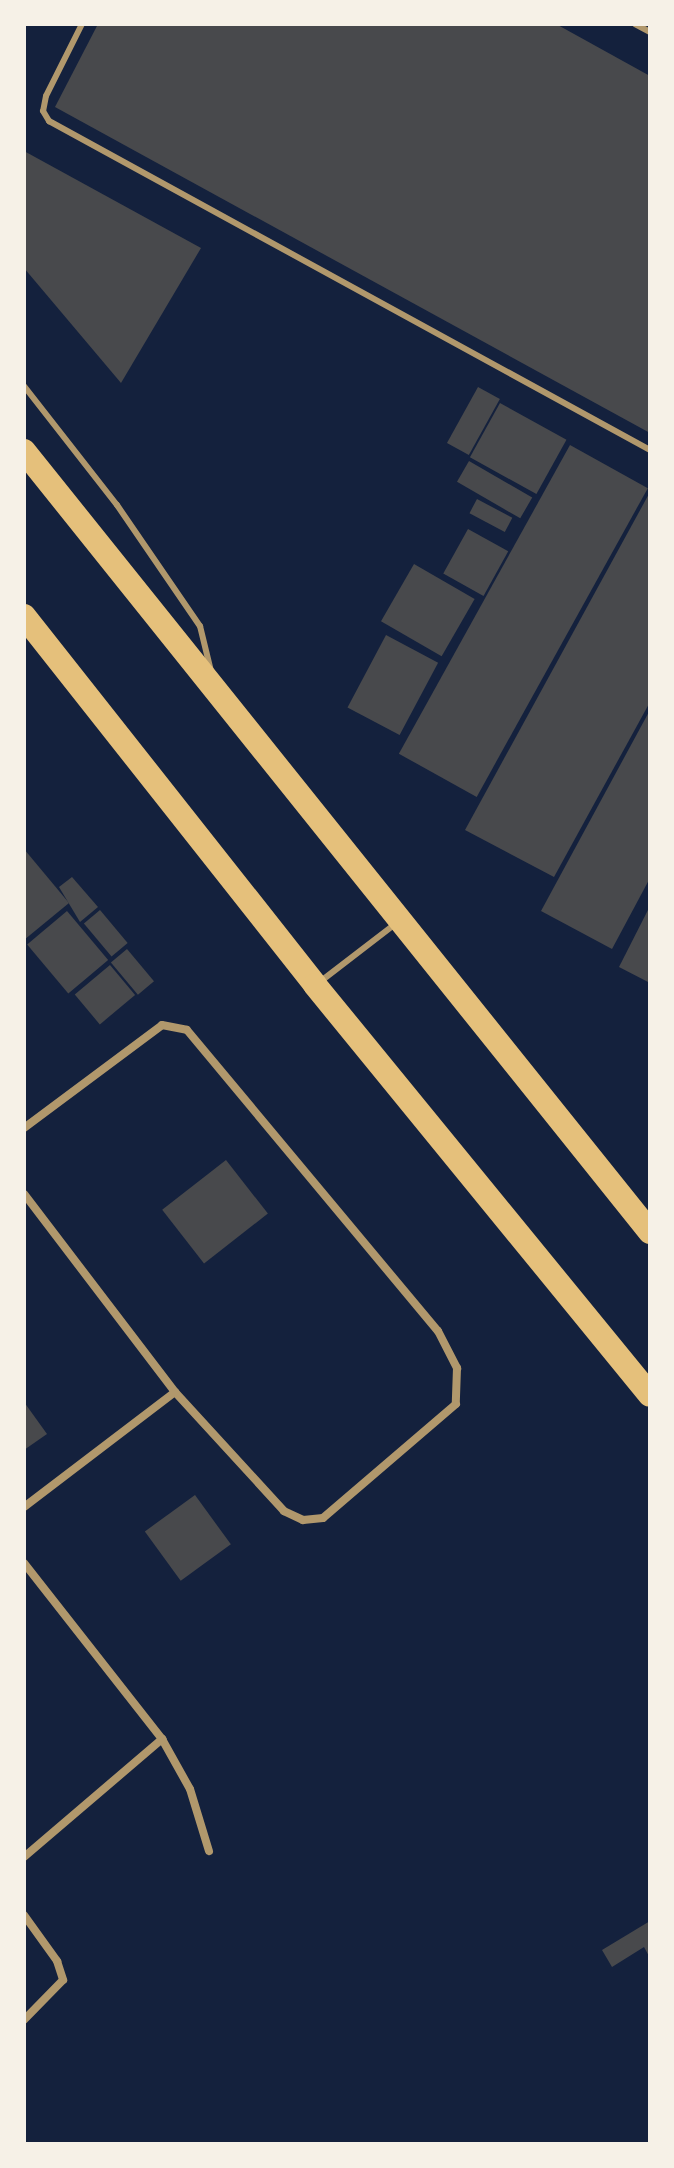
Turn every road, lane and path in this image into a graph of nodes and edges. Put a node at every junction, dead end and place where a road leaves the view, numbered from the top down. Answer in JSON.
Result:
{"nodes":[{"id":1,"x":82,"y":24,"type":"edge"},
{"id":2,"x":635,"y":24,"type":"edge"},
{"id":3,"x":650,"y":32,"type":"edge"},
{"id":4,"x":24,"y":386,"type":"edge"},
{"id":5,"x":650,"y":450,"type":"edge"},
{"id":6,"x":24,"y":451,"type":"edge"},
{"id":7,"x":24,"y":616,"type":"edge"},
{"id":8,"x":218,"y":698,"type":"junction"},
{"id":9,"x":397,"y":922,"type":"junction"},
{"id":10,"x":315,"y":985,"type":"junction"},
{"id":11,"x":24,"y":1128,"type":"edge"},
{"id":12,"x":24,"y":1194,"type":"edge"},
{"id":13,"x":650,"y":1232,"type":"edge"},
{"id":14,"x":175,"y":1392,"type":"junction"},
{"id":15,"x":650,"y":1395,"type":"edge"},
{"id":16,"x":24,"y":1507,"type":"edge"},
{"id":17,"x":24,"y":1563,"type":"edge"},
{"id":18,"x":162,"y":1739,"type":"junction"},
{"id":19,"x":209,"y":1851,"type":"dead end"},
{"id":20,"x":24,"y":1857,"type":"edge"},
{"id":21,"x":24,"y":1915,"type":"edge"},
{"id":22,"x":24,"y":2020,"type":"edge"}],
"edges":[{"from":1,"to":5,"type":"lane"},
{"from":2,"to":3,"type":"lane"},
{"from":4,"to":8,"type":"lane"},
{"from":6,"to":8,"type":"highway"},
{"from":7,"to":10,"type":"highway"},
{"from":8,"to":9,"type":"highway"},
{"from":9,"to":10,"type":"lane"},
{"from":9,"to":13,"type":"highway"},
{"from":10,"to":15,"type":"highway"},
{"from":11,"to":14,"type":"street"},
{"from":12,"to":14,"type":"street"},
{"from":14,"to":16,"type":"street"},
{"from":17,"to":18,"type":"street"},
{"from":18,"to":19,"type":"street"},
{"from":18,"to":20,"type":"street"},
{"from":21,"to":22,"type":"street"}]}
